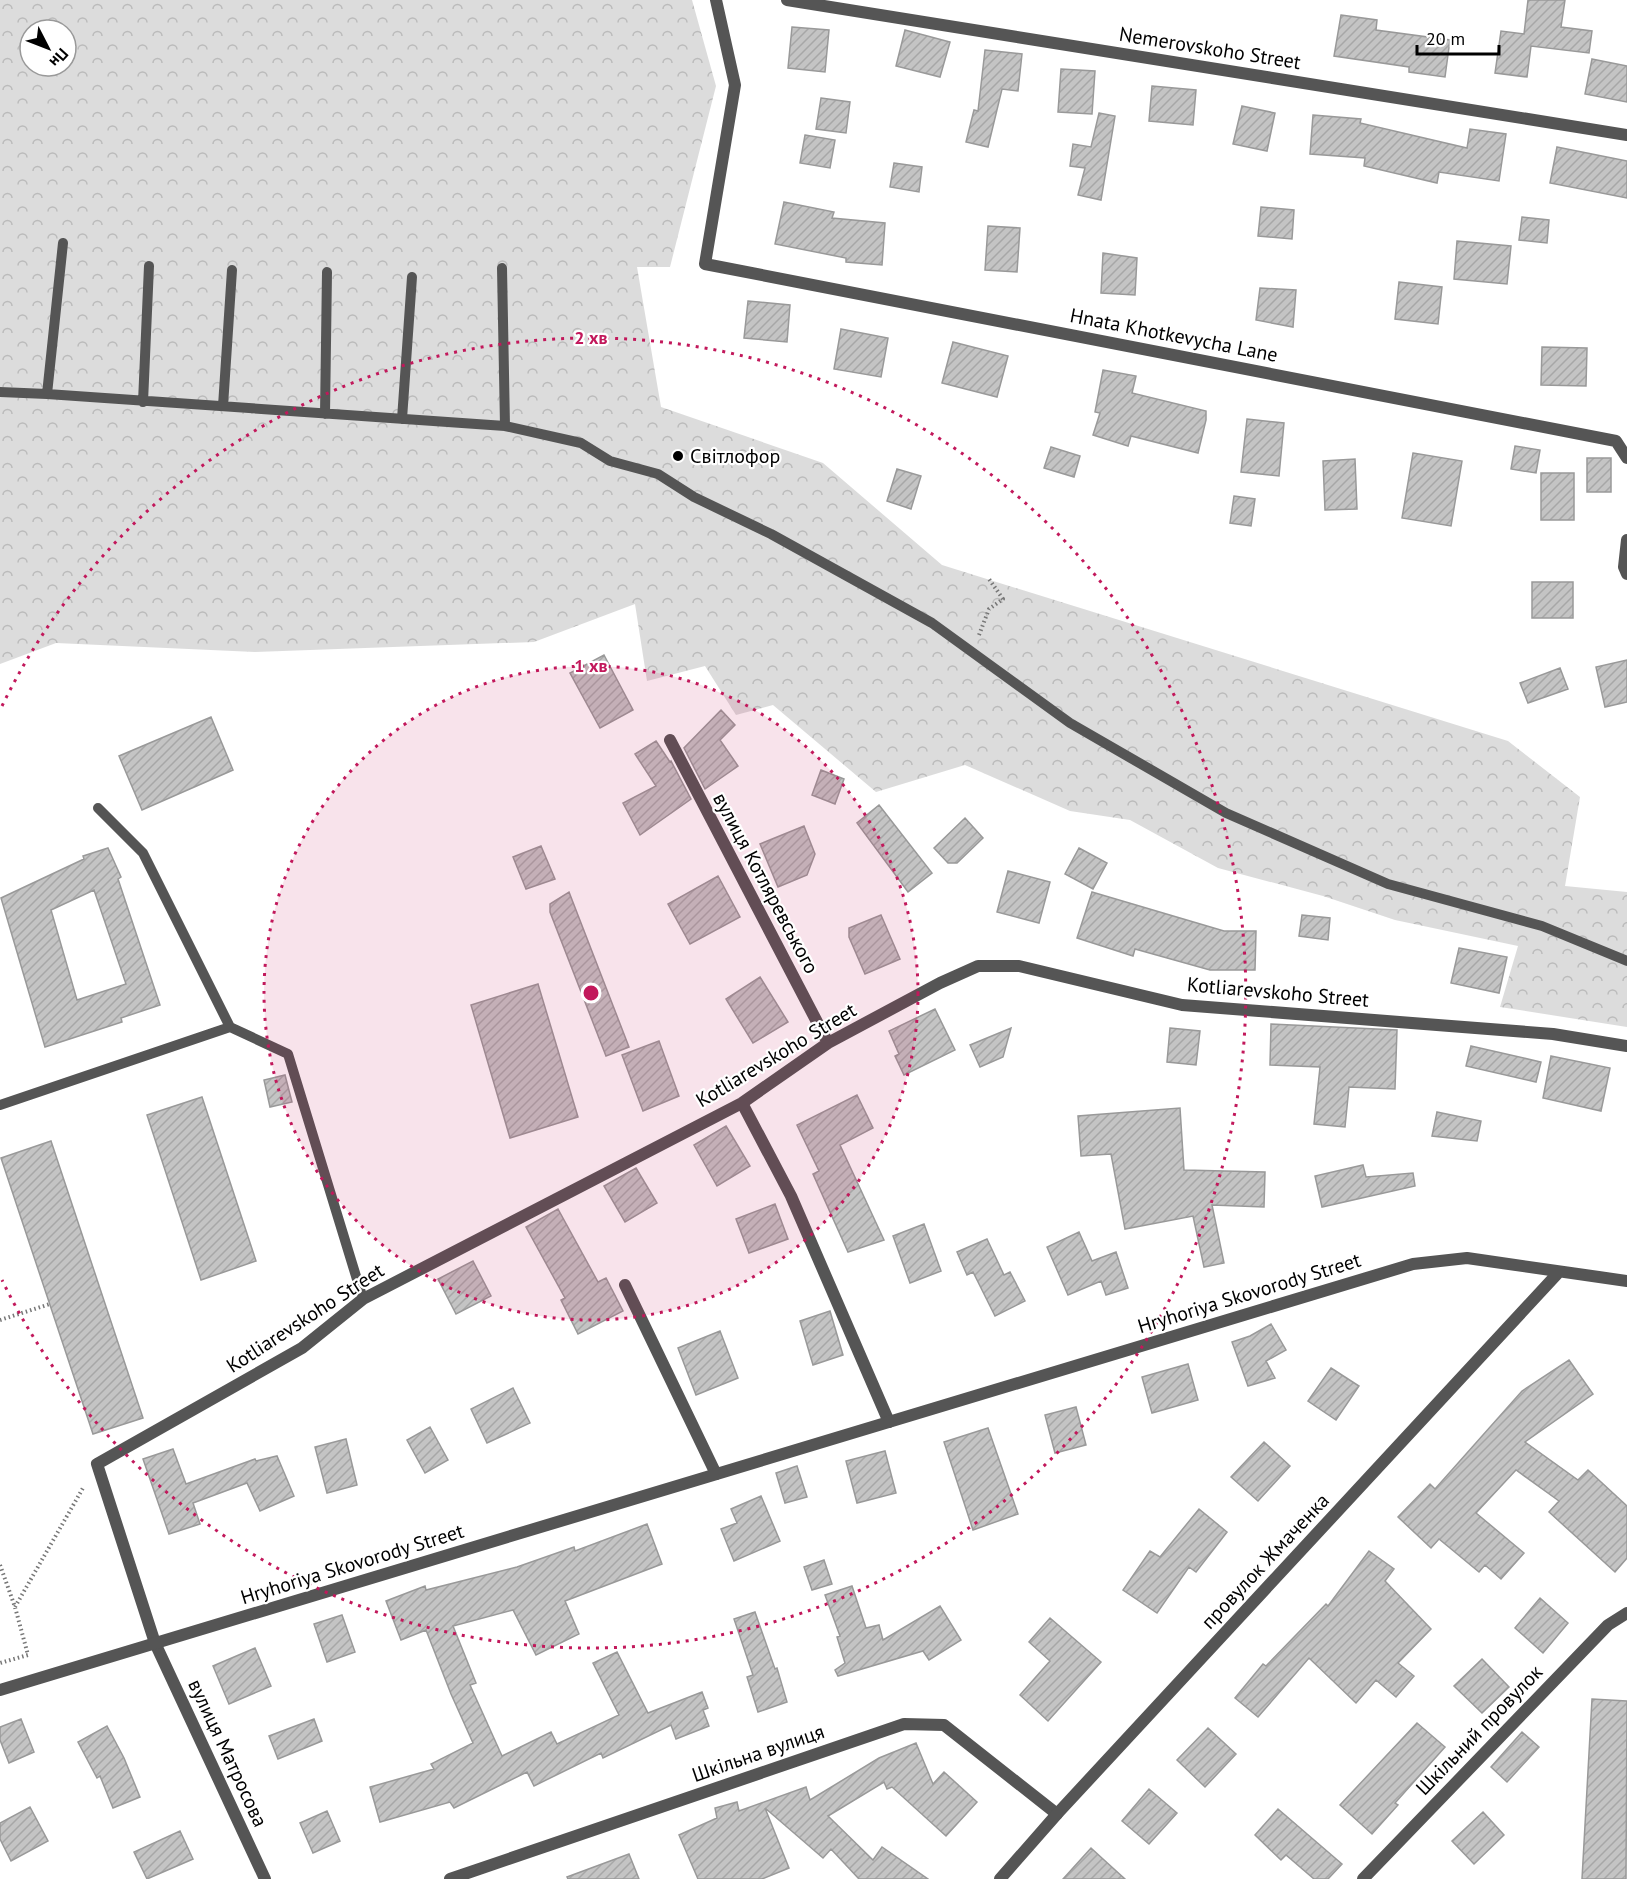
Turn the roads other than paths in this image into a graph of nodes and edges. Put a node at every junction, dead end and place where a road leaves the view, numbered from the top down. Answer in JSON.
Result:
{"nodes":[{"id":1,"x":716,"y":0,"type":"edge"},
{"id":2,"x":787,"y":0,"type":"edge"},
{"id":3,"x":1627,"y":135,"type":"edge"},
{"id":4,"x":63,"y":243,"type":"dead end"},
{"id":5,"x":149,"y":266,"type":"dead end"},
{"id":6,"x":502,"y":268,"type":"dead end"},
{"id":7,"x":231,"y":270,"type":"dead end"},
{"id":8,"x":327,"y":272,"type":"dead end"},
{"id":9,"x":412,"y":277,"type":"dead end"},
{"id":10,"x":0,"y":392,"type":"edge"},
{"id":11,"x":47,"y":394,"type":"junction"},
{"id":12,"x":143,"y":402,"type":"junction"},
{"id":13,"x":223,"y":406,"type":"junction"},
{"id":14,"x":325,"y":414,"type":"junction"},
{"id":15,"x":402,"y":419,"type":"junction"},
{"id":16,"x":505,"y":426,"type":"junction"},
{"id":17,"x":1627,"y":458,"type":"edge"},
{"id":18,"x":1627,"y":540,"type":"edge"},
{"id":19,"x":1627,"y":574,"type":"edge"},
{"id":20,"x":670,"y":740,"type":"dead end"},
{"id":21,"x":98,"y":808,"type":"dead end"},
{"id":22,"x":1627,"y":961,"type":"edge"},
{"id":23,"x":230,"y":1027,"type":"junction"},
{"id":24,"x":828,"y":1043,"type":"junction"},
{"id":25,"x":1627,"y":1047,"type":"edge"},
{"id":26,"x":742,"y":1103,"type":"junction"},
{"id":27,"x":0,"y":1105,"type":"edge"},
{"id":28,"x":1559,"y":1272,"type":"junction"},
{"id":29,"x":1627,"y":1281,"type":"edge"},
{"id":30,"x":625,"y":1285,"type":"dead end"},
{"id":31,"x":363,"y":1299,"type":"junction"},
{"id":32,"x":889,"y":1422,"type":"junction"},
{"id":33,"x":716,"y":1474,"type":"junction"},
{"id":34,"x":1627,"y":1612,"type":"edge"},
{"id":35,"x":155,"y":1644,"type":"junction"},
{"id":36,"x":0,"y":1690,"type":"edge"},
{"id":37,"x":1058,"y":1814,"type":"junction"},
{"id":38,"x":265,"y":1879,"type":"edge"},
{"id":39,"x":450,"y":1879,"type":"edge"},
{"id":40,"x":1000,"y":1879,"type":"edge"},
{"id":41,"x":1363,"y":1879,"type":"edge"}],
"edges":[{"from":1,"to":17,"type":"street","name":"Hnata Khotkevycha Lane"},
{"from":2,"to":3,"type":"street","name":"Nemerovskoho Street"},
{"from":4,"to":11,"type":"lane"},
{"from":5,"to":12,"type":"lane"},
{"from":6,"to":16,"type":"lane"},
{"from":7,"to":13,"type":"lane"},
{"from":8,"to":14,"type":"lane"},
{"from":9,"to":15,"type":"lane"},
{"from":10,"to":11,"type":"lane"},
{"from":11,"to":12,"type":"lane"},
{"from":12,"to":13,"type":"lane"},
{"from":13,"to":14,"type":"lane"},
{"from":14,"to":15,"type":"lane"},
{"from":15,"to":16,"type":"lane"},
{"from":16,"to":22,"type":"lane"},
{"from":18,"to":19,"type":"street"},
{"from":20,"to":24,"type":"street","name":"вулиця Котляревського"},
{"from":21,"to":23,"type":"lane"},
{"from":23,"to":27,"type":"lane"},
{"from":23,"to":31,"type":"lane"},
{"from":24,"to":25,"type":"street","name":"Kotliarevskoho Street"},
{"from":24,"to":26,"type":"street","name":"Kotliarevskoho Street"},
{"from":26,"to":31,"type":"street","name":"Kotliarevskoho Street"},
{"from":26,"to":32,"type":"street"},
{"from":28,"to":29,"type":"street","name":"Hryhoriya Skovorody Street"},
{"from":28,"to":32,"type":"street","name":"Hryhoriya Skovorody Street"},
{"from":28,"to":37,"type":"street","name":"провулок Жмаченка"},
{"from":30,"to":33,"type":"street"},
{"from":31,"to":35,"type":"street","name":"Kotliarevskoho Street"},
{"from":32,"to":33,"type":"street","name":"Hryhoriya Skovorody Street"},
{"from":33,"to":35,"type":"street","name":"Hryhoriya Skovorody Street"},
{"from":34,"to":41,"type":"street","name":"Шкільний провулок"},
{"from":35,"to":36,"type":"street","name":"Hryhoriya Skovorody Street"},
{"from":35,"to":38,"type":"street","name":"вулиця Матросова"},
{"from":37,"to":39,"type":"street","name":"Шкільна вулиця"},
{"from":37,"to":40,"type":"street","name":"провулок Жмаченка"}]}
